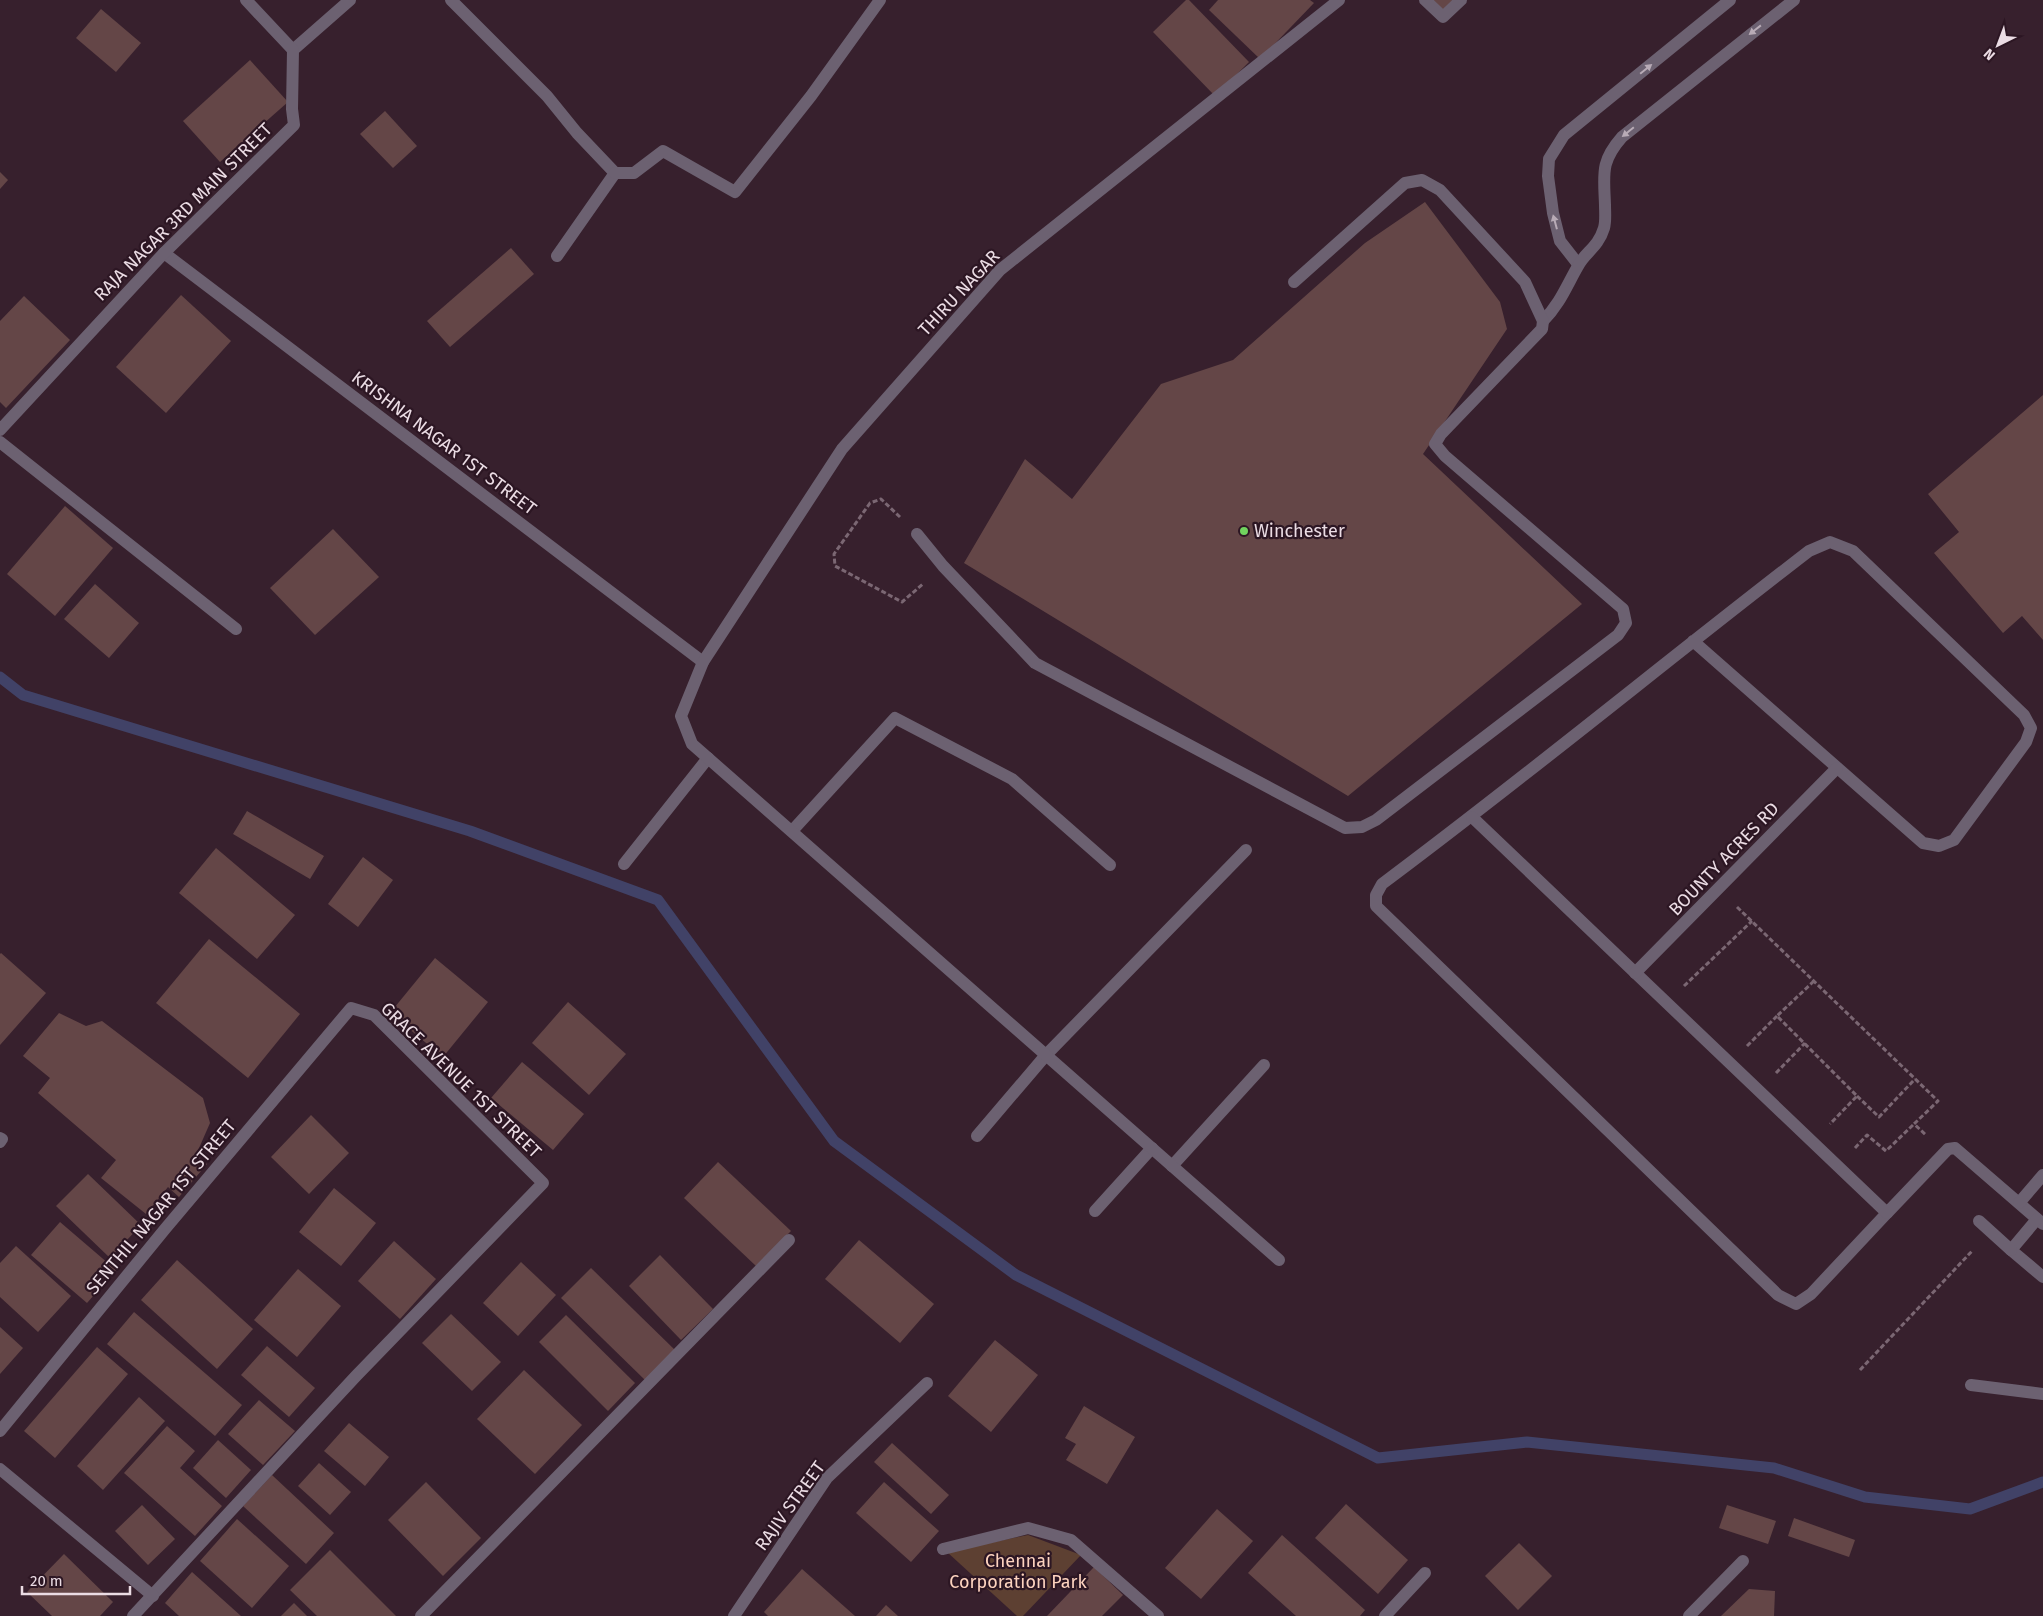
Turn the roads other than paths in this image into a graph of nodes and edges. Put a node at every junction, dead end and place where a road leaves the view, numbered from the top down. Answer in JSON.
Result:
{"nodes":[{"id":1,"x":246,"y":0,"type":"edge"},
{"id":2,"x":350,"y":0,"type":"edge"},
{"id":3,"x":452,"y":0,"type":"edge"},
{"id":4,"x":880,"y":0,"type":"edge"},
{"id":5,"x":1339,"y":0,"type":"edge"},
{"id":6,"x":1425,"y":0,"type":"edge"},
{"id":7,"x":1460,"y":0,"type":"edge"},
{"id":8,"x":1730,"y":0,"type":"edge"},
{"id":9,"x":1794,"y":0,"type":"edge"},
{"id":10,"x":293,"y":50,"type":"junction"},
{"id":11,"x":615,"y":174,"type":"junction"},
{"id":12,"x":164,"y":253,"type":"junction"},
{"id":13,"x":557,"y":256,"type":"dead end"},
{"id":14,"x":1578,"y":264,"type":"junction"},
{"id":15,"x":1294,"y":282,"type":"dead end"},
{"id":16,"x":1543,"y":321,"type":"junction"},
{"id":17,"x":0,"y":430,"type":"edge"},
{"id":18,"x":0,"y":442,"type":"edge"},
{"id":19,"x":917,"y":534,"type":"road end"},
{"id":20,"x":236,"y":629,"type":"dead end"},
{"id":21,"x":1693,"y":641,"type":"junction"},
{"id":22,"x":703,"y":662,"type":"junction"},
{"id":23,"x":708,"y":758,"type":"junction"},
{"id":24,"x":1837,"y":768,"type":"junction"},
{"id":25,"x":1472,"y":817,"type":"junction"},
{"id":26,"x":792,"y":831,"type":"junction"},
{"id":27,"x":1246,"y":850,"type":"dead end"},
{"id":28,"x":624,"y":864,"type":"dead end"},
{"id":29,"x":1110,"y":865,"type":"dead end"},
{"id":30,"x":1635,"y":974,"type":"junction"},
{"id":31,"x":351,"y":1008,"type":"joint"},
{"id":32,"x":1046,"y":1055,"type":"junction"},
{"id":33,"x":1264,"y":1065,"type":"dead end"},
{"id":34,"x":977,"y":1136,"type":"dead end"},
{"id":35,"x":0,"y":1138,"type":"edge"},
{"id":36,"x":0,"y":1142,"type":"edge"},
{"id":37,"x":1152,"y":1148,"type":"junction"},
{"id":38,"x":1172,"y":1166,"type":"junction"},
{"id":39,"x":2042,"y":1179,"type":"edge"},
{"id":40,"x":2019,"y":1203,"type":"junction"},
{"id":41,"x":1095,"y":1211,"type":"dead end"},
{"id":42,"x":1887,"y":1214,"type":"junction"},
{"id":43,"x":1979,"y":1221,"type":"dead end"},
{"id":44,"x":2040,"y":1222,"type":"edge"},
{"id":45,"x":789,"y":1240,"type":"dead end"},
{"id":46,"x":2011,"y":1250,"type":"junction"},
{"id":47,"x":1279,"y":1260,"type":"dead end"},
{"id":48,"x":2043,"y":1278,"type":"edge"},
{"id":49,"x":927,"y":1383,"type":"dead end"},
{"id":50,"x":1971,"y":1385,"type":"dead end"},
{"id":51,"x":2043,"y":1394,"type":"edge"},
{"id":52,"x":0,"y":1431,"type":"edge"},
{"id":53,"x":0,"y":1470,"type":"edge"},
{"id":54,"x":943,"y":1549,"type":"dead end"},
{"id":55,"x":1743,"y":1562,"type":"dead end"},
{"id":56,"x":1425,"y":1573,"type":"dead end"},
{"id":57,"x":153,"y":1596,"type":"junction"},
{"id":58,"x":133,"y":1616,"type":"edge"},
{"id":59,"x":421,"y":1616,"type":"edge"},
{"id":60,"x":734,"y":1616,"type":"edge"},
{"id":61,"x":1158,"y":1616,"type":"edge"},
{"id":62,"x":1385,"y":1616,"type":"edge"},
{"id":63,"x":1689,"y":1616,"type":"edge"}],
"edges":[{"from":1,"to":10,"type":"street"},
{"from":2,"to":10,"type":"street"},
{"from":3,"to":11,"type":"street"},
{"from":4,"to":11,"type":"street"},
{"from":5,"to":22,"type":"street","name":"THIRU NAGAR"},
{"from":6,"to":7,"type":"street"},
{"from":14,"to":8,"type":"street","one_way":true},
{"from":9,"to":14,"type":"street","one_way":true},
{"from":10,"to":12,"type":"street","name":"RAJA NAGAR 3RD MAIN STREET"},
{"from":11,"to":13,"type":"street"},
{"from":12,"to":17,"type":"street","name":"RAJA NAGAR 3RD MAIN STREET"},
{"from":12,"to":22,"type":"street","name":"KRISHNA NAGAR 1ST STREET"},
{"from":14,"to":16,"type":"street"},
{"from":15,"to":16,"type":"street"},
{"from":16,"to":19,"type":"street"},
{"from":18,"to":20,"type":"street"},
{"from":21,"to":24,"type":"street"},
{"from":21,"to":24,"type":"street"},
{"from":21,"to":25,"type":"street"},
{"from":22,"to":23,"type":"street","name":"THIRU NAGAR"},
{"from":23,"to":26,"type":"street","name":"THIRU NAGAR"},
{"from":23,"to":28,"type":"street"},
{"from":24,"to":30,"type":"street","name":"BOUNTY ACRES RD"},
{"from":25,"to":30,"type":"street"},
{"from":25,"to":42,"type":"street"},
{"from":26,"to":29,"type":"street"},
{"from":26,"to":32,"type":"street","name":"THIRU NAGAR"},
{"from":27,"to":32,"type":"street"},
{"from":30,"to":42,"type":"street"},
{"from":31,"to":52,"type":"street","name":"SENTHIL NAGAR 1ST STREET"},
{"from":31,"to":57,"type":"street","name":"GRACE AVENUE 1ST STREET"},
{"from":32,"to":34,"type":"street"},
{"from":32,"to":37,"type":"street","name":"THIRU NAGAR"},
{"from":33,"to":38,"type":"street"},
{"from":35,"to":36,"type":"street"},
{"from":37,"to":38,"type":"street","name":"THIRU NAGAR"},
{"from":37,"to":41,"type":"street"},
{"from":38,"to":47,"type":"street","name":"THIRU NAGAR"},
{"from":39,"to":40,"type":"street"},
{"from":40,"to":42,"type":"street"},
{"from":40,"to":44,"type":"street"},
{"from":43,"to":46,"type":"street"},
{"from":44,"to":46,"type":"street"},
{"from":45,"to":59,"type":"street"},
{"from":46,"to":48,"type":"street"},
{"from":49,"to":60,"type":"street","name":"RAJIV STREET"},
{"from":50,"to":51,"type":"street"},
{"from":53,"to":57,"type":"street"},
{"from":54,"to":61,"type":"street"},
{"from":55,"to":63,"type":"street"},
{"from":56,"to":62,"type":"street"},
{"from":57,"to":58,"type":"street"}]}
